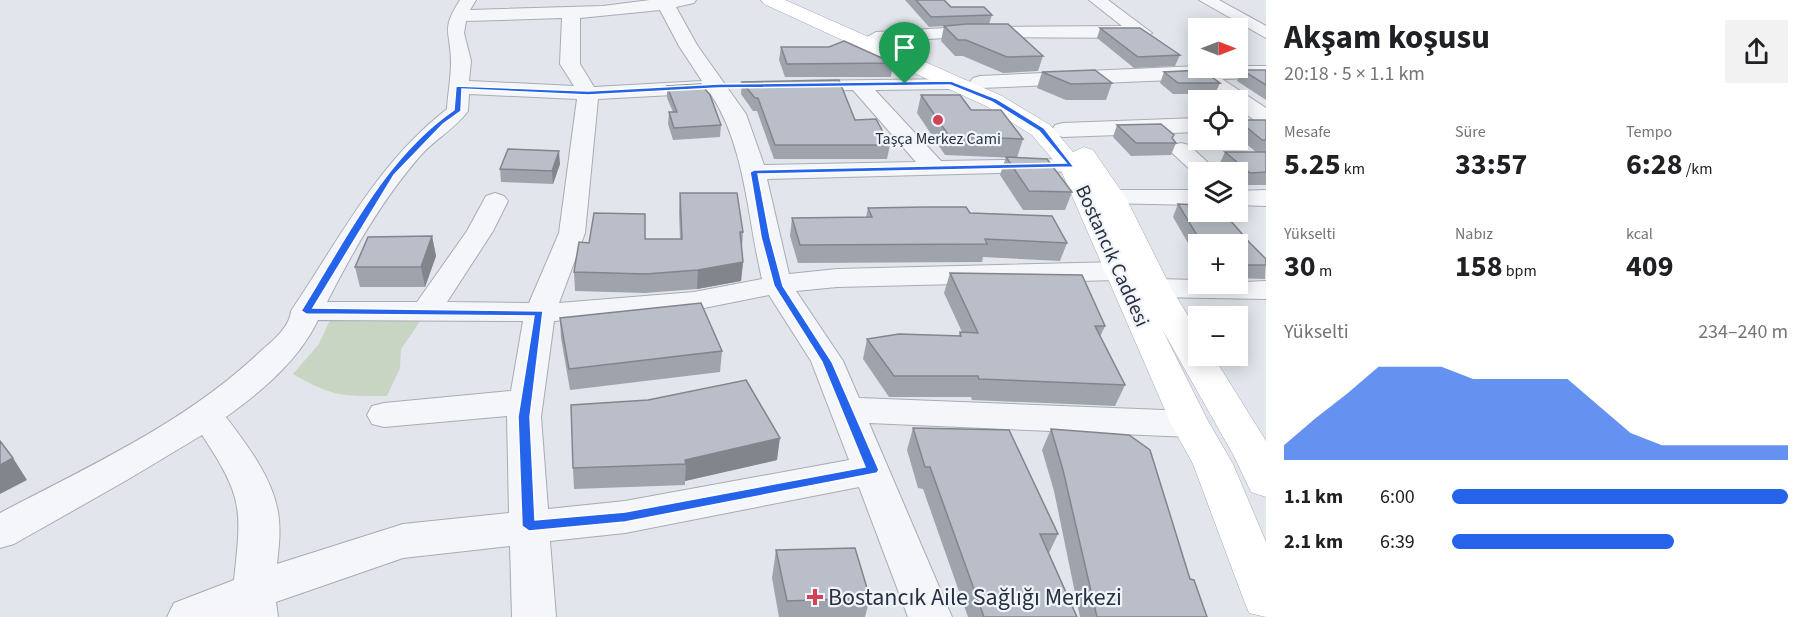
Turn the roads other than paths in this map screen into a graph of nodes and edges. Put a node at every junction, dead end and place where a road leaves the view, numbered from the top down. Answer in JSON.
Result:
{"nodes":[{"id":1,"x":770,"y":0,"type":"edge"},
{"id":2,"x":790,"y":0,"type":"edge"},
{"id":3,"x":1097,"y":0,"type":"edge"},
{"id":4,"x":1207,"y":0,"type":"edge"},
{"id":5,"x":671,"y":2,"type":"edge"},
{"id":6,"x":463,"y":8,"type":"edge"},
{"id":7,"x":571,"y":12,"type":"junction"},
{"id":8,"x":1140,"y":31,"type":"junction"},
{"id":9,"x":1266,"y":33,"type":"edge"},
{"id":10,"x":876,"y":37,"type":"junction"},
{"id":11,"x":1158,"y":43,"type":"edge"},
{"id":12,"x":1176,"y":56,"type":"edge"},
{"id":13,"x":1188,"y":64,"type":"edge"},
{"id":14,"x":1266,"y":72,"type":"edge"},
{"id":15,"x":1248,"y":73,"type":"edge"},
{"id":16,"x":1188,"y":75,"type":"edge"},
{"id":17,"x":1209,"y":78,"type":"edge"},
{"id":18,"x":966,"y":83,"type":"junction"},
{"id":19,"x":858,"y":84,"type":"junction"},
{"id":20,"x":730,"y":86,"type":"junction"},
{"id":21,"x":776,"y":86,"type":"edge"},
{"id":22,"x":459,"y":87,"type":"junction"},
{"id":23,"x":1226,"y":90,"type":"edge"},
{"id":24,"x":588,"y":93,"type":"junction"},
{"id":25,"x":1266,"y":97,"type":"edge"},
{"id":26,"x":1248,"y":98,"type":"edge"},
{"id":27,"x":1248,"y":106,"type":"edge"},
{"id":28,"x":1266,"y":118,"type":"edge"},
{"id":29,"x":1266,"y":123,"type":"edge"},
{"id":30,"x":1248,"y":124,"type":"edge"},
{"id":31,"x":1188,"y":125,"type":"edge"},
{"id":32,"x":1063,"y":130,"type":"junction"},
{"id":33,"x":1181,"y":150,"type":"dead end"},
{"id":34,"x":1195,"y":162,"type":"edge"},
{"id":35,"x":1072,"y":166,"type":"junction"},
{"id":36,"x":933,"y":167,"type":"junction"},
{"id":37,"x":754,"y":172,"type":"junction"},
{"id":38,"x":1112,"y":198,"type":"junction"},
{"id":39,"x":1188,"y":198,"type":"edge"},
{"id":40,"x":1248,"y":198,"type":"edge"},
{"id":41,"x":1266,"y":198,"type":"edge"},
{"id":42,"x":495,"y":201,"type":"dead end"},
{"id":43,"x":1118,"y":271,"type":"junction"},
{"id":44,"x":778,"y":286,"type":"junction"},
{"id":45,"x":1155,"y":288,"type":"junction"},
{"id":46,"x":1266,"y":290,"type":"edge"},
{"id":47,"x":306,"y":311,"type":"junction"},
{"id":48,"x":426,"y":311,"type":"junction"},
{"id":49,"x":540,"y":313,"type":"junction"},
{"id":50,"x":526,"y":402,"type":"junction"},
{"id":51,"x":848,"y":410,"type":"junction"},
{"id":52,"x":206,"y":414,"type":"junction"},
{"id":53,"x":384,"y":416,"type":"dead end"},
{"id":54,"x":1190,"y":424,"type":"junction"},
{"id":55,"x":873,"y":470,"type":"junction"},
{"id":56,"x":1266,"y":481,"type":"edge"},
{"id":57,"x":529,"y":526,"type":"junction"},
{"id":58,"x":0,"y":532,"type":"edge"},
{"id":59,"x":1266,"y":598,"type":"edge"},
{"id":60,"x":254,"y":604,"type":"edge"},
{"id":61,"x":189,"y":617,"type":"edge"},
{"id":62,"x":534,"y":617,"type":"edge"},
{"id":63,"x":930,"y":617,"type":"edge"}],
"edges":[{"from":1,"to":18,"type":"main road","name":"Bostancık Caddesi"},
{"from":2,"to":10,"type":"main road","name":"Bostancık Caddesi"},
{"from":3,"to":8,"type":"street"},
{"from":4,"to":9,"type":"street"},
{"from":5,"to":7,"type":"street"},
{"from":5,"to":20,"type":"street"},
{"from":6,"to":7,"type":"street"},
{"from":6,"to":22,"type":"street"},
{"from":7,"to":24,"type":"street"},
{"from":8,"to":10,"type":"street"},
{"from":8,"to":11,"type":"street"},
{"from":10,"to":18,"type":"main road","name":"Bostancık Caddesi"},
{"from":12,"to":13,"type":"street"},
{"from":14,"to":15,"type":"street"},
{"from":16,"to":18,"type":"street"},
{"from":17,"to":23,"type":"street"},
{"from":18,"to":19,"type":"street"},
{"from":18,"to":32,"type":"main road","name":"Bostancık Caddesi"},
{"from":18,"to":35,"type":"main road","name":"Bostancık Caddesi"},
{"from":19,"to":21,"type":"street"},
{"from":19,"to":36,"type":"street"},
{"from":20,"to":24,"type":"street"},
{"from":20,"to":37,"type":"street"},
{"from":22,"to":24,"type":"street"},
{"from":22,"to":47,"type":"street"},
{"from":24,"to":49,"type":"street"},
{"from":25,"to":26,"type":"street"},
{"from":27,"to":28,"type":"street"},
{"from":29,"to":30,"type":"street"},
{"from":31,"to":32,"type":"street"},
{"from":32,"to":38,"type":"main road","name":"Bostancık Caddesi"},
{"from":33,"to":34,"type":"street"},
{"from":35,"to":36,"type":"street"},
{"from":35,"to":43,"type":"main road","name":"Bostancık Caddesi"},
{"from":36,"to":37,"type":"street"},
{"from":37,"to":44,"type":"street"},
{"from":38,"to":39,"type":"street"},
{"from":38,"to":45,"type":"main road","name":"Bostancık Caddesi"},
{"from":40,"to":41,"type":"street"},
{"from":42,"to":48,"type":"street"},
{"from":43,"to":44,"type":"street"},
{"from":43,"to":54,"type":"main road","name":"Bostancık Caddesi"},
{"from":44,"to":49,"type":"street"},
{"from":44,"to":51,"type":"street"},
{"from":45,"to":46,"type":"street"},
{"from":45,"to":56,"type":"main road","name":"Bostancık Caddesi"},
{"from":47,"to":48,"type":"street"},
{"from":47,"to":52,"type":"street"},
{"from":48,"to":49,"type":"street"},
{"from":49,"to":50,"type":"street"},
{"from":50,"to":53,"type":"street"},
{"from":50,"to":57,"type":"street"},
{"from":51,"to":54,"type":"street"},
{"from":51,"to":55,"type":"street"},
{"from":52,"to":58,"type":"street"},
{"from":52,"to":60,"type":"street"},
{"from":54,"to":59,"type":"main road","name":"Bostancık Caddesi"},
{"from":55,"to":57,"type":"street"},
{"from":55,"to":63,"type":"street"},
{"from":57,"to":60,"type":"street"},
{"from":57,"to":62,"type":"street"},
{"from":60,"to":61,"type":"street"}]}
